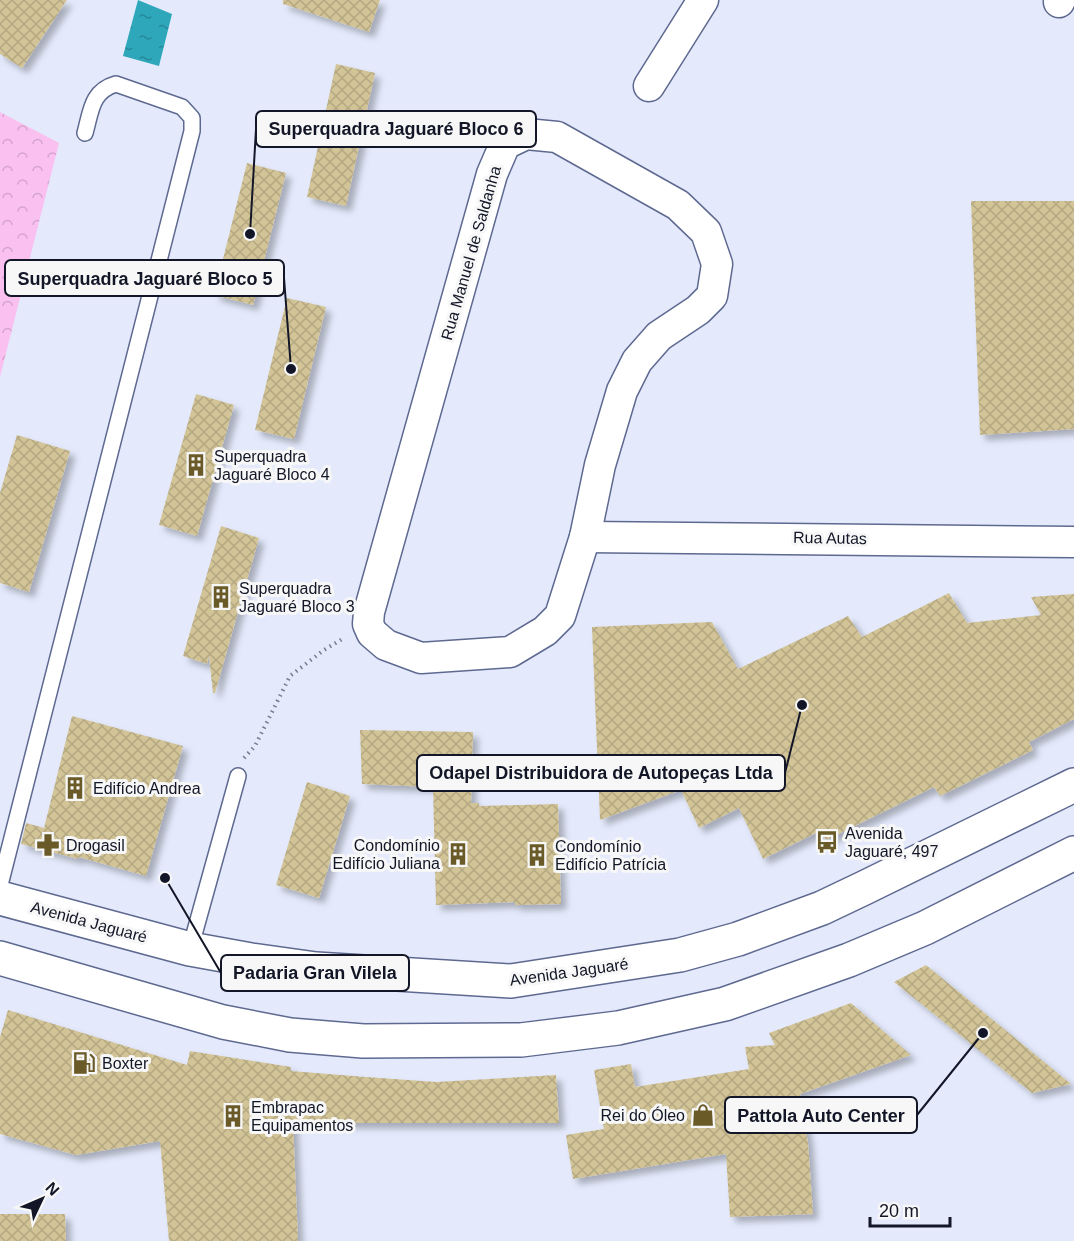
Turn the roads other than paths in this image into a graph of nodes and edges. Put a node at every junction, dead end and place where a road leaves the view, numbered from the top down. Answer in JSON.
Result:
{"nodes":[{"id":1,"x":703,"y":0,"type":"edge"},
{"id":2,"x":649,"y":86,"type":"dead end"},
{"id":3,"x":85,"y":133,"type":"dead end"},
{"id":4,"x":585,"y":537,"type":"junction"},
{"id":5,"x":1074,"y":542,"type":"edge"},
{"id":6,"x":239,"y":769,"type":"road end"},
{"id":7,"x":1074,"y":785,"type":"edge"},
{"id":8,"x":1074,"y":854,"type":"edge"},
{"id":9,"x":0,"y":885,"type":"edge"},
{"id":10,"x":0,"y":898,"type":"edge"},
{"id":11,"x":190,"y":949,"type":"junction"},
{"id":12,"x":0,"y":958,"type":"edge"}],
"edges":[{"from":1,"to":2,"type":"street"},
{"from":3,"to":9,"type":"lane"},
{"from":4,"to":4,"type":"street","name":"Rua Manuel de Saldanha"},
{"from":4,"to":5,"type":"street","name":"Rua Autas"},
{"from":6,"to":11,"type":"lane"},
{"from":7,"to":11,"type":"highway","name":"Avenida Jaguaré"},
{"from":8,"to":12,"type":"highway"},
{"from":10,"to":11,"type":"highway","name":"Avenida Jaguaré"}]}
